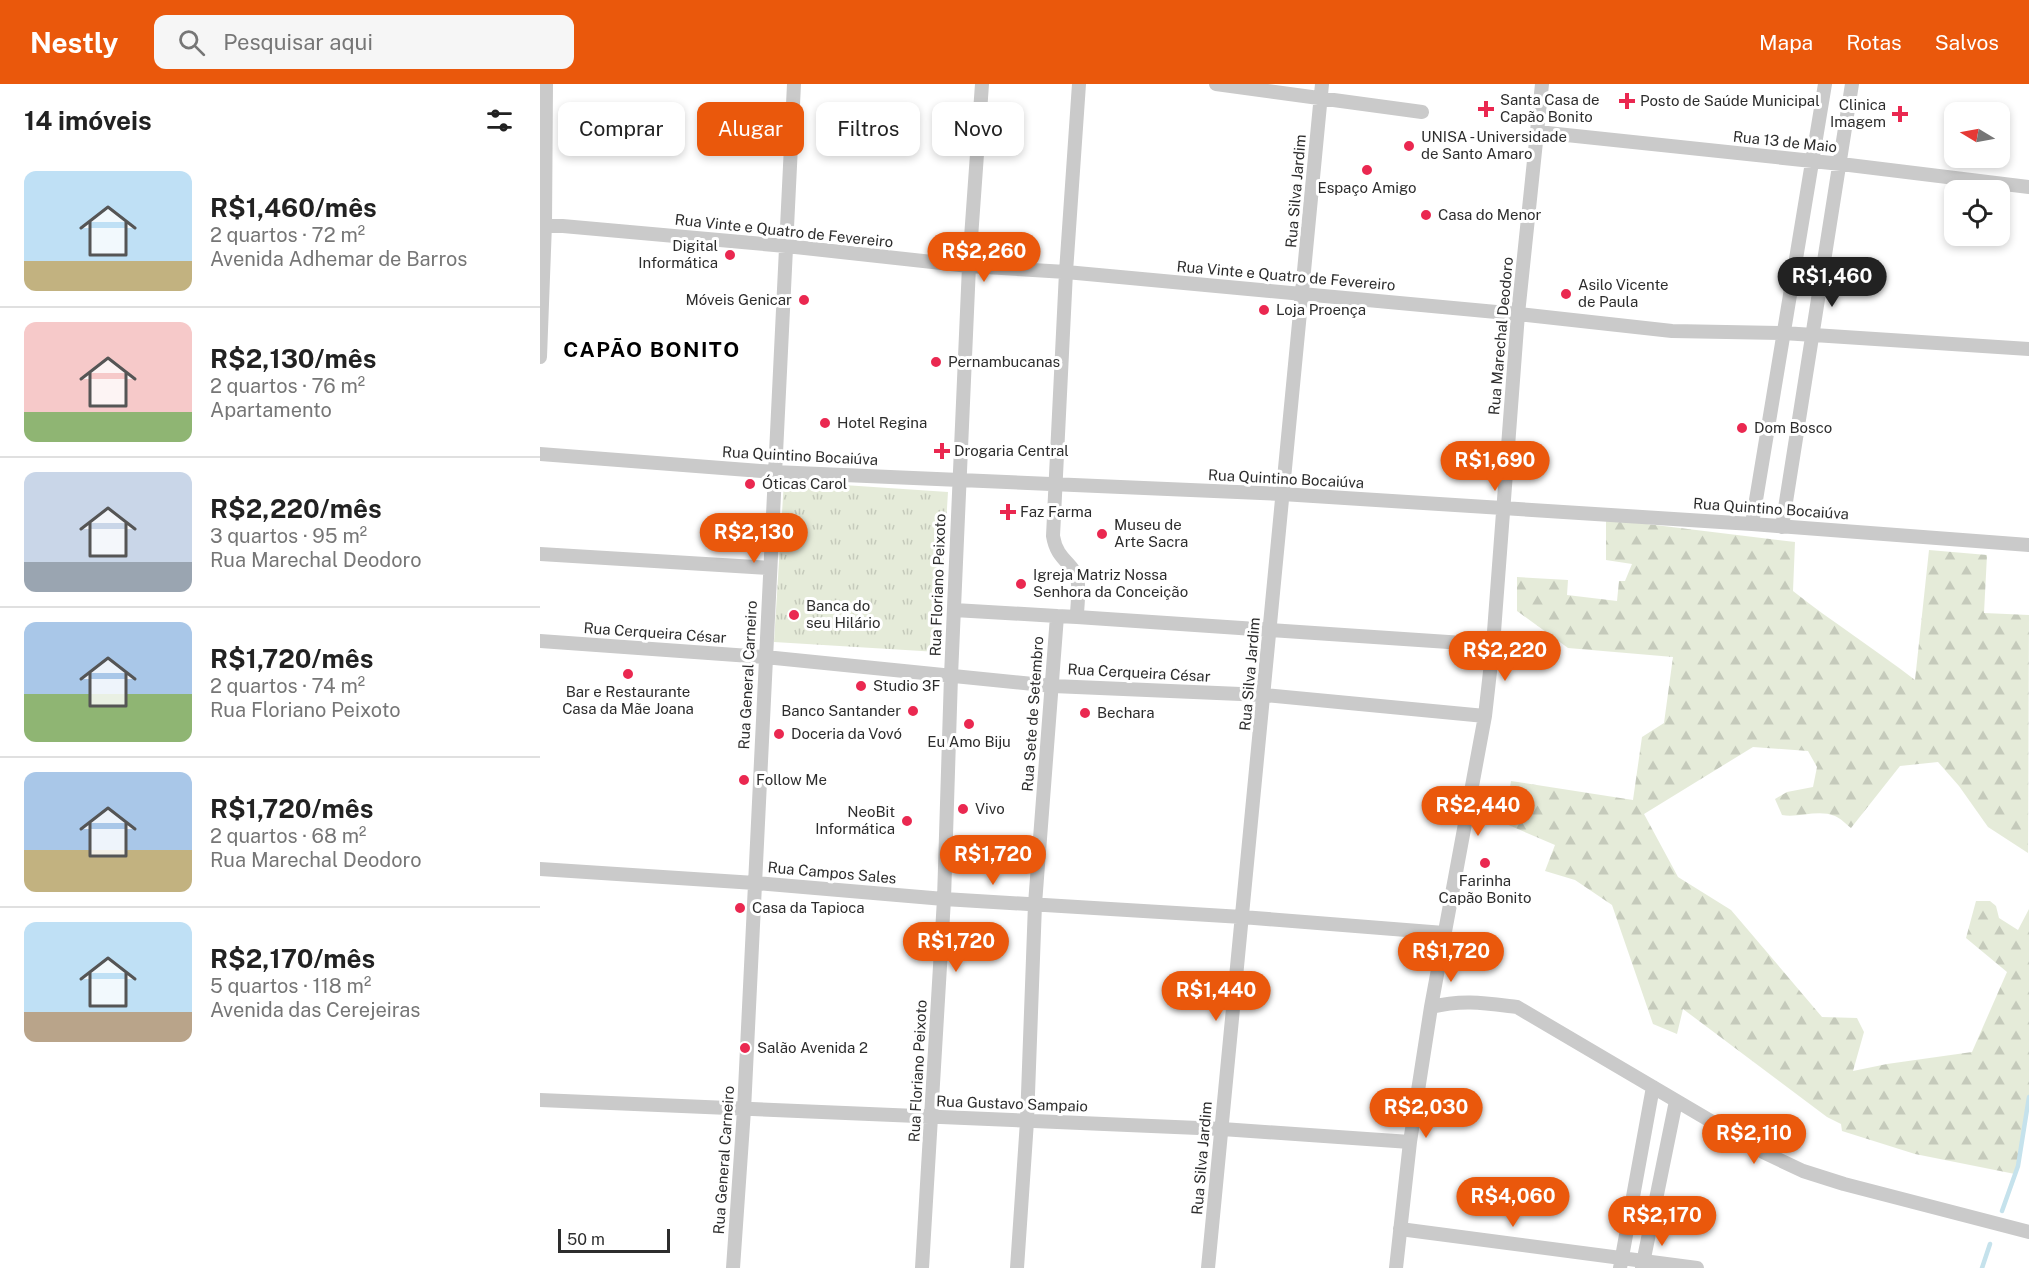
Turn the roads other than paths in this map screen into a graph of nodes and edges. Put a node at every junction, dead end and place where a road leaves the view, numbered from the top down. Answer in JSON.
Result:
{"nodes":[{"id":1,"x":546,"y":84,"type":"edge"},
{"id":2,"x":794,"y":84,"type":"edge"},
{"id":3,"x":982,"y":84,"type":"edge"},
{"id":4,"x":1079,"y":84,"type":"edge"},
{"id":5,"x":1216,"y":84,"type":"edge"},
{"id":6,"x":1322,"y":84,"type":"edge"},
{"id":7,"x":1542,"y":84,"type":"edge"},
{"id":8,"x":1825,"y":84,"type":"edge"},
{"id":9,"x":1852,"y":84,"type":"edge"},
{"id":10,"x":1321,"y":99,"type":"junction"},
{"id":11,"x":1422,"y":112,"type":"dead end"},
{"id":12,"x":1538,"y":132,"type":"junction"},
{"id":13,"x":1812,"y":161,"type":"junction"},
{"id":14,"x":1840,"y":164,"type":"junction"},
{"id":15,"x":2029,"y":187,"type":"edge"},
{"id":16,"x":542,"y":224,"type":"edge"},
{"id":17,"x":786,"y":246,"type":"junction"},
{"id":18,"x":969,"y":266,"type":"junction"},
{"id":19,"x":1066,"y":272,"type":"junction"},
{"id":20,"x":1302,"y":294,"type":"junction"},
{"id":21,"x":1518,"y":314,"type":"junction"},
{"id":22,"x":1783,"y":333,"type":"junction"},
{"id":23,"x":1812,"y":335,"type":"junction"},
{"id":24,"x":2029,"y":349,"type":"edge"},
{"id":25,"x":540,"y":357,"type":"edge"},
{"id":26,"x":540,"y":454,"type":"edge"},
{"id":27,"x":774,"y":472,"type":"junction"},
{"id":28,"x":959,"y":481,"type":"junction"},
{"id":29,"x":1057,"y":485,"type":"junction"},
{"id":30,"x":1282,"y":494,"type":"junction"},
{"id":31,"x":1503,"y":508,"type":"junction"},
{"id":32,"x":1752,"y":524,"type":"junction"},
{"id":33,"x":1782,"y":527,"type":"junction"},
{"id":34,"x":2029,"y":545,"type":"edge"},
{"id":35,"x":540,"y":554,"type":"edge"},
{"id":36,"x":770,"y":568,"type":"junction"},
{"id":37,"x":954,"y":610,"type":"junction"},
{"id":38,"x":1057,"y":616,"type":"junction"},
{"id":39,"x":1077,"y":617,"type":"junction"},
{"id":40,"x":1271,"y":629,"type":"junction"},
{"id":41,"x":540,"y":641,"type":"edge"},
{"id":42,"x":1493,"y":645,"type":"junction"},
{"id":43,"x":765,"y":657,"type":"junction"},
{"id":44,"x":951,"y":676,"type":"junction"},
{"id":45,"x":1053,"y":686,"type":"junction"},
{"id":46,"x":1264,"y":695,"type":"junction"},
{"id":47,"x":1485,"y":716,"type":"junction"},
{"id":48,"x":540,"y":869,"type":"edge"},
{"id":49,"x":756,"y":883,"type":"junction"},
{"id":50,"x":944,"y":900,"type":"junction"},
{"id":51,"x":1035,"y":904,"type":"junction"},
{"id":52,"x":1242,"y":917,"type":"junction"},
{"id":53,"x":1444,"y":933,"type":"junction"},
{"id":54,"x":1431,"y":1007,"type":"junction"},
{"id":55,"x":1653,"y":1087,"type":"junction"},
{"id":56,"x":540,"y":1100,"type":"edge"},
{"id":57,"x":1676,"y":1101,"type":"junction"},
{"id":58,"x":744,"y":1110,"type":"junction"},
{"id":59,"x":932,"y":1118,"type":"junction"},
{"id":60,"x":1027,"y":1121,"type":"junction"},
{"id":61,"x":1222,"y":1129,"type":"junction"},
{"id":62,"x":1410,"y":1142,"type":"junction"},
{"id":63,"x":1400,"y":1229,"type":"junction"},
{"id":64,"x":2029,"y":1232,"type":"edge"},
{"id":65,"x":1621,"y":1263,"type":"edge"},
{"id":66,"x":1643,"y":1264,"type":"edge"},
{"id":67,"x":733,"y":1268,"type":"edge"},
{"id":68,"x":922,"y":1268,"type":"edge"},
{"id":69,"x":1017,"y":1268,"type":"edge"},
{"id":70,"x":1208,"y":1268,"type":"edge"},
{"id":71,"x":1396,"y":1268,"type":"edge"},
{"id":72,"x":1697,"y":1268,"type":"edge"}],
"edges":[{"from":1,"to":16,"type":"street"},
{"from":2,"to":17,"type":"street","name":"Rua General Carneiro"},
{"from":3,"to":18,"type":"street","name":"Rua Floriano Peixoto"},
{"from":4,"to":19,"type":"street"},
{"from":5,"to":10,"type":"street"},
{"from":6,"to":10,"type":"street","name":"Rua Silva Jardim"},
{"from":7,"to":12,"type":"street","name":"Rua Marechal Deodoro"},
{"from":8,"to":13,"type":"street"},
{"from":9,"to":14,"type":"street"},
{"from":10,"to":11,"type":"street"},
{"from":10,"to":20,"type":"street","name":"Rua Silva Jardim"},
{"from":12,"to":13,"type":"street","name":"Rua 13 de Maio"},
{"from":12,"to":21,"type":"street","name":"Rua Marechal Deodoro"},
{"from":13,"to":14,"type":"street","name":"Rua 13 de Maio"},
{"from":13,"to":22,"type":"street"},
{"from":14,"to":15,"type":"street","name":"Rua 13 de Maio"},
{"from":14,"to":23,"type":"street"},
{"from":16,"to":17,"type":"street","name":"Rua Vinte e Quatro de Fevereiro"},
{"from":16,"to":25,"type":"street"},
{"from":17,"to":18,"type":"street","name":"Rua Vinte e Quatro de Fevereiro"},
{"from":17,"to":27,"type":"street","name":"Rua General Carneiro"},
{"from":18,"to":19,"type":"street","name":"Rua Vinte e Quatro de Fevereiro"},
{"from":18,"to":28,"type":"street","name":"Rua Floriano Peixoto"},
{"from":19,"to":20,"type":"street","name":"Rua Vinte e Quatro de Fevereiro"},
{"from":19,"to":29,"type":"street"},
{"from":20,"to":21,"type":"street","name":"Rua Vinte e Quatro de Fevereiro"},
{"from":20,"to":30,"type":"street","name":"Rua Silva Jardim"},
{"from":21,"to":22,"type":"street","name":"Rua Vinte e Quatro de Fevereiro"},
{"from":21,"to":31,"type":"street","name":"Rua Marechal Deodoro"},
{"from":22,"to":23,"type":"street","name":"Rua Vinte e Quatro de Fevereiro"},
{"from":22,"to":32,"type":"street"},
{"from":23,"to":24,"type":"street","name":"Rua Vinte e Quatro de Fevereiro"},
{"from":23,"to":33,"type":"street"},
{"from":26,"to":27,"type":"street","name":"Rua Quintino Bocaiúva"},
{"from":27,"to":28,"type":"street","name":"Rua Quintino Bocaiúva"},
{"from":27,"to":36,"type":"street","name":"Rua General Carneiro"},
{"from":28,"to":29,"type":"street","name":"Rua Quintino Bocaiúva"},
{"from":28,"to":37,"type":"street","name":"Rua Floriano Peixoto"},
{"from":29,"to":30,"type":"street","name":"Rua Quintino Bocaiúva"},
{"from":29,"to":39,"type":"street"},
{"from":30,"to":31,"type":"street","name":"Rua Quintino Bocaiúva"},
{"from":30,"to":40,"type":"street","name":"Rua Silva Jardim"},
{"from":31,"to":32,"type":"street","name":"Rua Quintino Bocaiúva"},
{"from":31,"to":42,"type":"street","name":"Rua Marechal Deodoro"},
{"from":32,"to":33,"type":"street","name":"Rua Quintino Bocaiúva"},
{"from":33,"to":34,"type":"street","name":"Rua Quintino Bocaiúva"},
{"from":35,"to":36,"type":"street"},
{"from":36,"to":43,"type":"street","name":"Rua General Carneiro"},
{"from":37,"to":38,"type":"street"},
{"from":37,"to":44,"type":"street","name":"Rua Floriano Peixoto"},
{"from":38,"to":39,"type":"street"},
{"from":38,"to":45,"type":"street","name":"Rua Sete de Setembro"},
{"from":39,"to":40,"type":"street"},
{"from":40,"to":42,"type":"street"},
{"from":40,"to":46,"type":"street","name":"Rua Silva Jardim"},
{"from":41,"to":43,"type":"street","name":"Rua Cerqueira César"},
{"from":42,"to":47,"type":"street","name":"Rua Marechal Deodoro"},
{"from":43,"to":44,"type":"street","name":"Rua Cerqueira César"},
{"from":43,"to":49,"type":"street","name":"Rua General Carneiro"},
{"from":44,"to":45,"type":"street","name":"Rua Cerqueira César"},
{"from":44,"to":50,"type":"street","name":"Rua Floriano Peixoto"},
{"from":45,"to":46,"type":"street","name":"Rua Cerqueira César"},
{"from":45,"to":51,"type":"street","name":"Rua Sete de Setembro"},
{"from":46,"to":47,"type":"street","name":"Rua Cerqueira César"},
{"from":46,"to":52,"type":"street","name":"Rua Silva Jardim"},
{"from":47,"to":53,"type":"street","name":"Rua Marechal Deodoro"},
{"from":48,"to":49,"type":"street","name":"Rua Campos Sales"},
{"from":49,"to":50,"type":"street","name":"Rua Campos Sales"},
{"from":49,"to":58,"type":"street","name":"Rua General Carneiro"},
{"from":50,"to":51,"type":"street","name":"Rua Campos Sales"},
{"from":50,"to":59,"type":"street","name":"Rua Floriano Peixoto"},
{"from":51,"to":52,"type":"street","name":"Rua Campos Sales"},
{"from":51,"to":60,"type":"street","name":"Rua Sete de Setembro"},
{"from":52,"to":53,"type":"street","name":"Rua Campos Sales"},
{"from":52,"to":61,"type":"street","name":"Rua Silva Jardim"},
{"from":53,"to":54,"type":"street","name":"Rua Marechal Deodoro"},
{"from":54,"to":55,"type":"street"},
{"from":54,"to":62,"type":"street","name":"Rua Marechal Deodoro"},
{"from":55,"to":57,"type":"street"},
{"from":55,"to":65,"type":"street"},
{"from":56,"to":58,"type":"street","name":"Rua Gustavo Sampaio"},
{"from":57,"to":64,"type":"street"},
{"from":57,"to":66,"type":"street"},
{"from":58,"to":59,"type":"street","name":"Rua Gustavo Sampaio"},
{"from":58,"to":67,"type":"street","name":"Rua General Carneiro"},
{"from":59,"to":60,"type":"street","name":"Rua Gustavo Sampaio"},
{"from":59,"to":68,"type":"street","name":"Rua Floriano Peixoto"},
{"from":60,"to":61,"type":"street","name":"Rua Gustavo Sampaio"},
{"from":60,"to":69,"type":"street","name":"Rua Sete de Setembro"},
{"from":61,"to":62,"type":"street","name":"Rua Gustavo Sampaio"},
{"from":61,"to":70,"type":"street","name":"Rua Silva Jardim"},
{"from":62,"to":63,"type":"street","name":"Rua Marechal Deodoro"},
{"from":63,"to":65,"type":"street"},
{"from":63,"to":71,"type":"street","name":"Rua Marechal Deodoro"},
{"from":65,"to":66,"type":"street"},
{"from":66,"to":72,"type":"street"}]}
